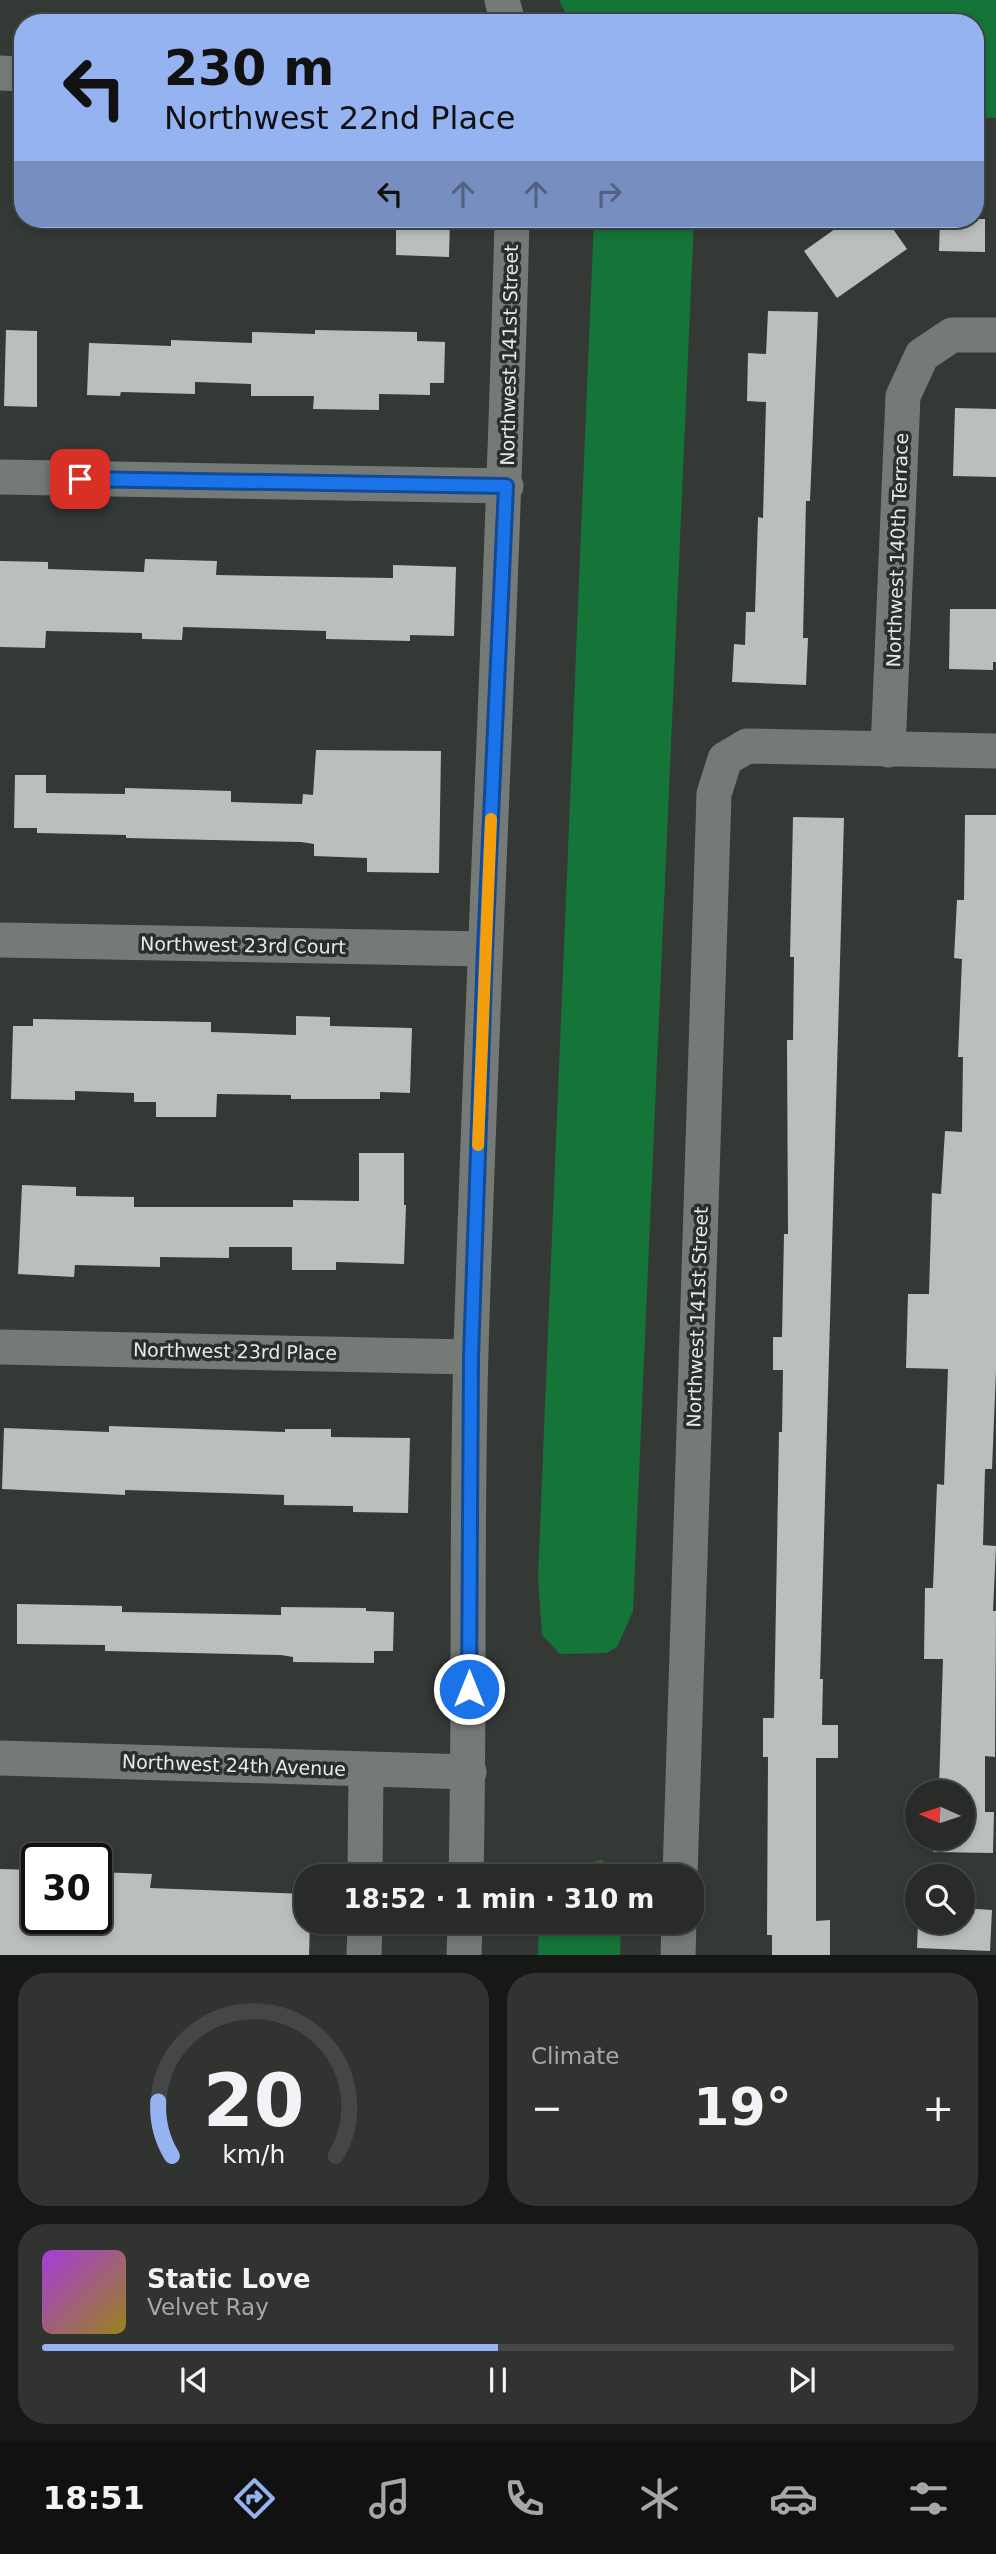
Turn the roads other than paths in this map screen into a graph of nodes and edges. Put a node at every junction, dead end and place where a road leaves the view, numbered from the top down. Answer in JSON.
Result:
{"nodes":[{"id":1,"x":512,"y":228,"type":"edge"},
{"id":2,"x":996,"y":335,"type":"edge"},
{"id":3,"x":0,"y":477,"type":"edge"},
{"id":4,"x":506,"y":486,"type":"junction"},
{"id":5,"x":888,"y":750,"type":"junction"},
{"id":6,"x":996,"y":751,"type":"edge"},
{"id":7,"x":0,"y":940,"type":"edge"},
{"id":8,"x":485,"y":949,"type":"junction"},
{"id":9,"x":0,"y":1347,"type":"edge"},
{"id":10,"x":471,"y":1356,"type":"junction"},
{"id":11,"x":0,"y":1758,"type":"edge"},
{"id":12,"x":366,"y":1769,"type":"junction"},
{"id":13,"x":469,"y":1772,"type":"junction"},
{"id":14,"x":365,"y":1864,"type":"edge"},
{"id":15,"x":466,"y":1864,"type":"edge"},
{"id":16,"x":680,"y":1864,"type":"edge"},
{"id":17,"x":365,"y":1934,"type":"edge"},
{"id":18,"x":465,"y":1934,"type":"edge"},
{"id":19,"x":679,"y":1934,"type":"edge"},
{"id":20,"x":365,"y":1955,"type":"edge"},
{"id":21,"x":464,"y":1955,"type":"edge"},
{"id":22,"x":678,"y":1955,"type":"edge"}],
"edges":[{"from":1,"to":4,"type":"street","name":"Northwest 141st Street"},
{"from":2,"to":5,"type":"street","name":"Northwest 140th Terrace"},
{"from":3,"to":4,"type":"street"},
{"from":4,"to":8,"type":"street","name":"Northwest 141st Street"},
{"from":5,"to":6,"type":"street"},
{"from":5,"to":16,"type":"street","name":"Northwest 141st Street"},
{"from":7,"to":8,"type":"street","name":"Northwest 23rd Court"},
{"from":8,"to":10,"type":"street","name":"Northwest 141st Street"},
{"from":9,"to":10,"type":"street","name":"Northwest 23rd Place"},
{"from":10,"to":13,"type":"street","name":"Northwest 141st Street"},
{"from":11,"to":12,"type":"street","name":"Northwest 24th Avenue"},
{"from":12,"to":13,"type":"street","name":"Northwest 24th Avenue"},
{"from":12,"to":14,"type":"street"},
{"from":13,"to":15,"type":"street","name":"Northwest 141st Street"},
{"from":17,"to":20,"type":"street"},
{"from":18,"to":21,"type":"street"},
{"from":19,"to":22,"type":"street"}]}
